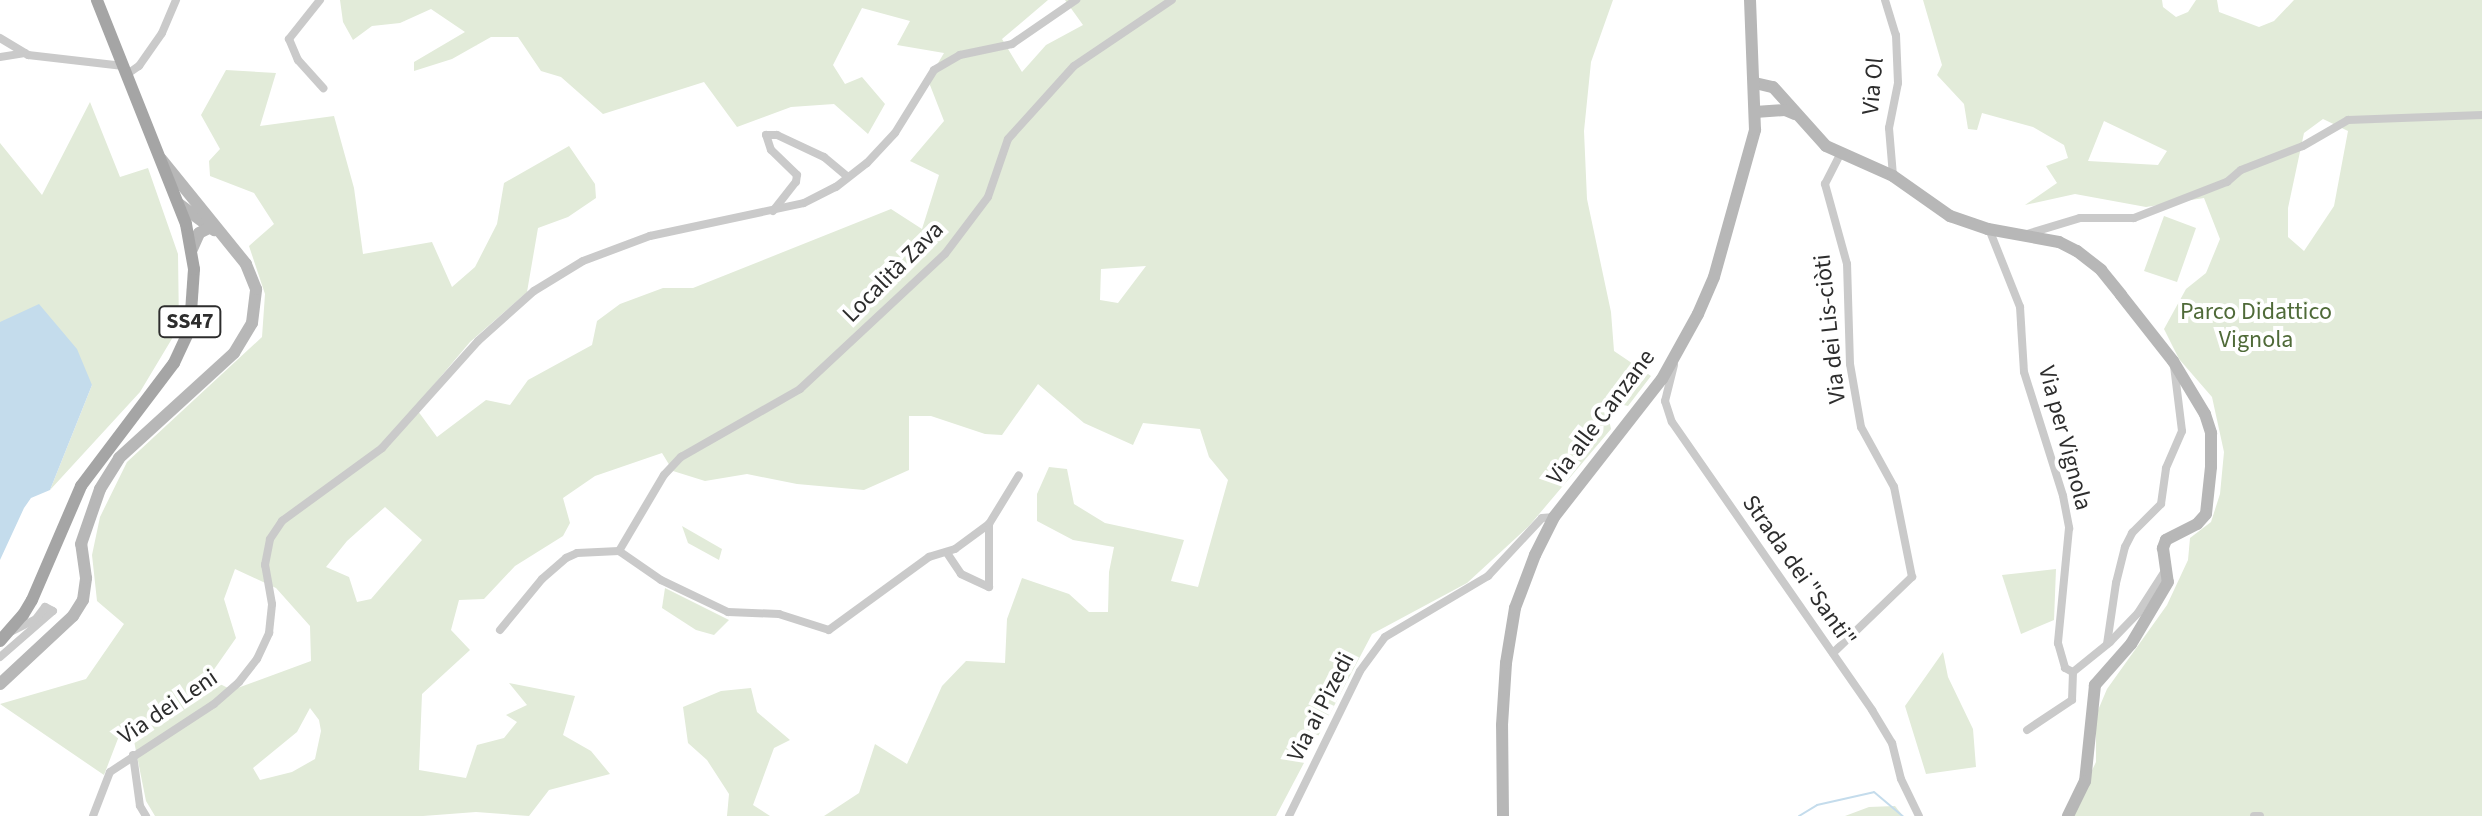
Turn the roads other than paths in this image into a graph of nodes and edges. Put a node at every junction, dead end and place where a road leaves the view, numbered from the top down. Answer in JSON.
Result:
{"nodes":[{"id":1,"x":97,"y":0,"type":"edge"},
{"id":2,"x":176,"y":0,"type":"edge"},
{"id":3,"x":320,"y":0,"type":"edge"},
{"id":4,"x":1076,"y":0,"type":"edge"},
{"id":5,"x":1172,"y":0,"type":"edge"},
{"id":6,"x":1750,"y":0,"type":"edge"},
{"id":7,"x":1885,"y":0,"type":"edge"},
{"id":8,"x":0,"y":38,"type":"edge"},
{"id":9,"x":25,"y":53,"type":"junction"},
{"id":10,"x":0,"y":57,"type":"edge"},
{"id":11,"x":124,"y":71,"type":"junction"},
{"id":12,"x":1755,"y":83,"type":"junction"},
{"id":13,"x":323,"y":88,"type":"dead end"},
{"id":14,"x":1755,"y":112,"type":"junction"},
{"id":15,"x":1798,"y":115,"type":"junction"},
{"id":16,"x":2482,"y":115,"type":"edge"},
{"id":17,"x":1840,"y":154,"type":"junction"},
{"id":18,"x":159,"y":157,"type":"junction"},
{"id":19,"x":1893,"y":176,"type":"junction"},
{"id":20,"x":848,"y":177,"type":"junction"},
{"id":21,"x":196,"y":199,"type":"junction"},
{"id":22,"x":178,"y":204,"type":"junction"},
{"id":23,"x":773,"y":211,"type":"junction"},
{"id":24,"x":211,"y":227,"type":"junction"},
{"id":25,"x":1988,"y":229,"type":"junction"},
{"id":26,"x":2023,"y":235,"type":"junction"},
{"id":27,"x":235,"y":247,"type":"junction"},
{"id":28,"x":192,"y":249,"type":"junction"},
{"id":29,"x":1681,"y":346,"type":"junction"},
{"id":30,"x":2173,"y":361,"type":"junction"},
{"id":31,"x":1019,"y":475,"type":"dead end"},
{"id":32,"x":1554,"y":517,"type":"junction"},
{"id":33,"x":989,"y":524,"type":"junction"},
{"id":34,"x":619,"y":551,"type":"junction"},
{"id":35,"x":947,"y":553,"type":"junction"},
{"id":36,"x":2168,"y":565,"type":"junction"},
{"id":37,"x":500,"y":630,"type":"dead end"},
{"id":38,"x":5,"y":637,"type":"edge"},
{"id":39,"x":2107,"y":644,"type":"junction"},
{"id":40,"x":1833,"y":653,"type":"junction"},
{"id":41,"x":0,"y":657,"type":"edge"},
{"id":42,"x":2073,"y":672,"type":"junction"},
{"id":43,"x":0,"y":684,"type":"edge"},
{"id":44,"x":2027,"y":730,"type":"dead end"},
{"id":45,"x":133,"y":755,"type":"junction"},
{"id":46,"x":93,"y":816,"type":"edge"},
{"id":47,"x":146,"y":816,"type":"edge"},
{"id":48,"x":1289,"y":816,"type":"edge"},
{"id":49,"x":1503,"y":816,"type":"edge"},
{"id":50,"x":1919,"y":816,"type":"edge"},
{"id":51,"x":2068,"y":816,"type":"edge"}],
"edges":[{"from":1,"to":11,"type":"main road","number":"SS47"},
{"from":2,"to":11,"type":"street"},
{"from":3,"to":13,"type":"street"},
{"from":4,"to":20,"type":"street","name":"Via dei Leni"},
{"from":5,"to":34,"type":"street","name":"Località Zava"},
{"from":6,"to":12,"type":"street","name":"Via alle Canzane"},
{"from":7,"to":19,"type":"street","name":"Via Ol"},
{"from":8,"to":9,"type":"street"},
{"from":9,"to":10,"type":"street"},
{"from":9,"to":11,"type":"street"},
{"from":11,"to":18,"type":"main road","number":"SS47"},
{"from":12,"to":14,"type":"street","name":"Via alle Canzane"},
{"from":12,"to":15,"type":"street"},
{"from":14,"to":15,"type":"street"},
{"from":14,"to":29,"type":"street","name":"Via alle Canzane"},
{"from":15,"to":17,"type":"street"},
{"from":16,"to":26,"type":"street"},
{"from":17,"to":19,"type":"street"},
{"from":17,"to":40,"type":"street","name":"Via dei Lis-ciòti"},
{"from":18,"to":21,"type":"street"},
{"from":18,"to":22,"type":"main road","number":"SS47"},
{"from":19,"to":25,"type":"street"},
{"from":20,"to":23,"type":"street","name":"Via dei Leni"},
{"from":20,"to":23,"type":"street"},
{"from":21,"to":22,"type":"street"},
{"from":21,"to":27,"type":"street"},
{"from":22,"to":24,"type":"street"},
{"from":22,"to":28,"type":"main road","number":"SS47"},
{"from":23,"to":45,"type":"street","name":"Via dei Leni"},
{"from":24,"to":27,"type":"street"},
{"from":24,"to":28,"type":"street"},
{"from":25,"to":26,"type":"street"},
{"from":25,"to":42,"type":"street","name":"Via per Vignola"},
{"from":26,"to":30,"type":"street"},
{"from":27,"to":43,"type":"street"},
{"from":28,"to":38,"type":"main road","number":"SS47"},
{"from":29,"to":32,"type":"street","name":"Via alle Canzane"},
{"from":29,"to":40,"type":"street","name":"Strada dei \"Santi\""},
{"from":30,"to":36,"type":"street"},
{"from":30,"to":39,"type":"street"},
{"from":31,"to":33,"type":"street"},
{"from":32,"to":48,"type":"street","name":"Via ai Pizedi"},
{"from":32,"to":49,"type":"street","name":"Via alle Canzane"},
{"from":33,"to":35,"type":"street"},
{"from":33,"to":35,"type":"street"},
{"from":34,"to":35,"type":"street"},
{"from":34,"to":37,"type":"street"},
{"from":36,"to":39,"type":"street"},
{"from":36,"to":51,"type":"street"},
{"from":38,"to":41,"type":"street"},
{"from":39,"to":42,"type":"street"},
{"from":40,"to":50,"type":"street","name":"Strada dei \"Santi\""},
{"from":42,"to":44,"type":"street"},
{"from":45,"to":46,"type":"street","name":"Via dei Leni"},
{"from":45,"to":47,"type":"street"}]}
